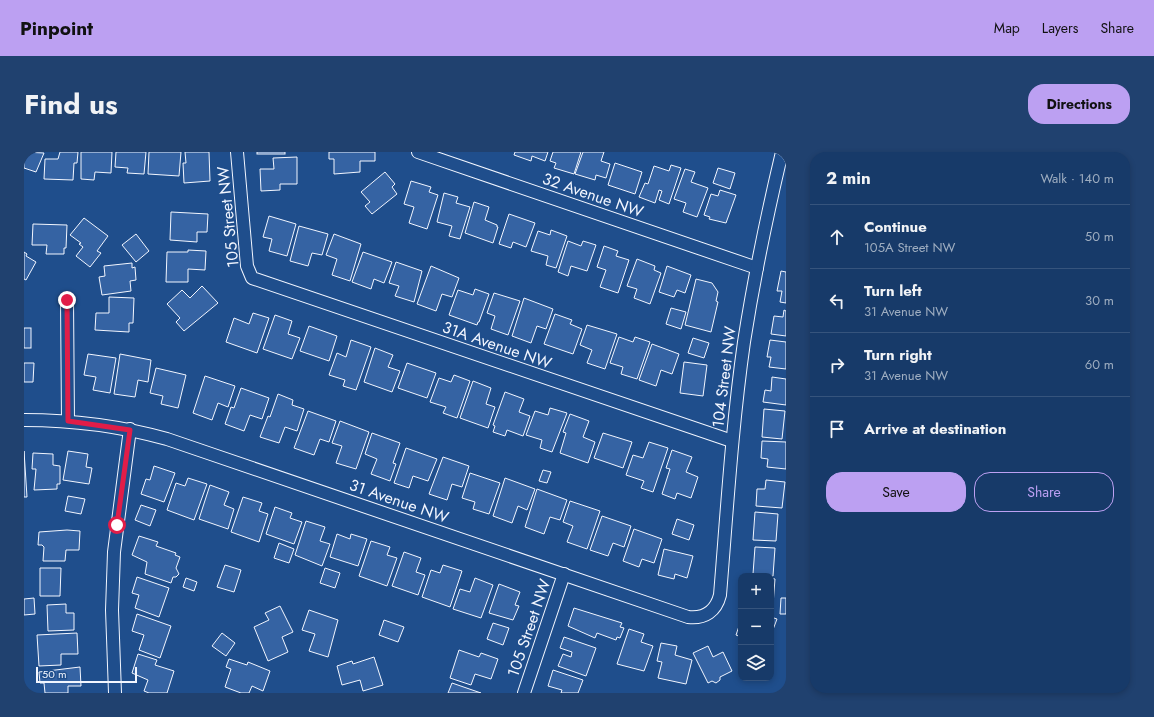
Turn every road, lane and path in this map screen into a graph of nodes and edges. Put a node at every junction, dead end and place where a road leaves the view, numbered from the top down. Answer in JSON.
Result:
{"nodes":[{"id":1,"x":237,"y":152,"type":"edge"},
{"id":2,"x":418,"y":152,"type":"edge"},
{"id":3,"x":782,"y":152,"type":"edge"},
{"id":4,"x":757,"y":268,"type":"junction"},
{"id":5,"x":252,"y":278,"type":"joint"},
{"id":6,"x":67,"y":300,"type":"dead end"},
{"id":7,"x":24,"y":420,"type":"edge"},
{"id":8,"x":68,"y":421,"type":"junction"},
{"id":9,"x":130,"y":430,"type":"junction"},
{"id":10,"x":732,"y":441,"type":"junction"},
{"id":11,"x":564,"y":574,"type":"junction"},
{"id":12,"x":715,"y":608,"type":"joint"},
{"id":13,"x":115,"y":693,"type":"edge"},
{"id":14,"x":524,"y":693,"type":"edge"}],
"edges":[{"from":1,"to":5,"type":"street","name":"105 Street NW"},
{"from":2,"to":4,"type":"street","name":"32 Avenue NW"},
{"from":3,"to":4,"type":"street","name":"104 Street NW"},
{"from":4,"to":10,"type":"street","name":"104 Street NW"},
{"from":5,"to":10,"type":"street","name":"31A Avenue NW"},
{"from":6,"to":8,"type":"street"},
{"from":7,"to":8,"type":"street","name":"31 Avenue NW"},
{"from":8,"to":9,"type":"street","name":"31 Avenue NW"},
{"from":9,"to":11,"type":"street","name":"31 Avenue NW"},
{"from":9,"to":13,"type":"street"},
{"from":10,"to":12,"type":"street","name":"104 Street NW"},
{"from":11,"to":12,"type":"street","name":"31 Avenue NW"},
{"from":11,"to":14,"type":"street","name":"105 Street NW"}]}
